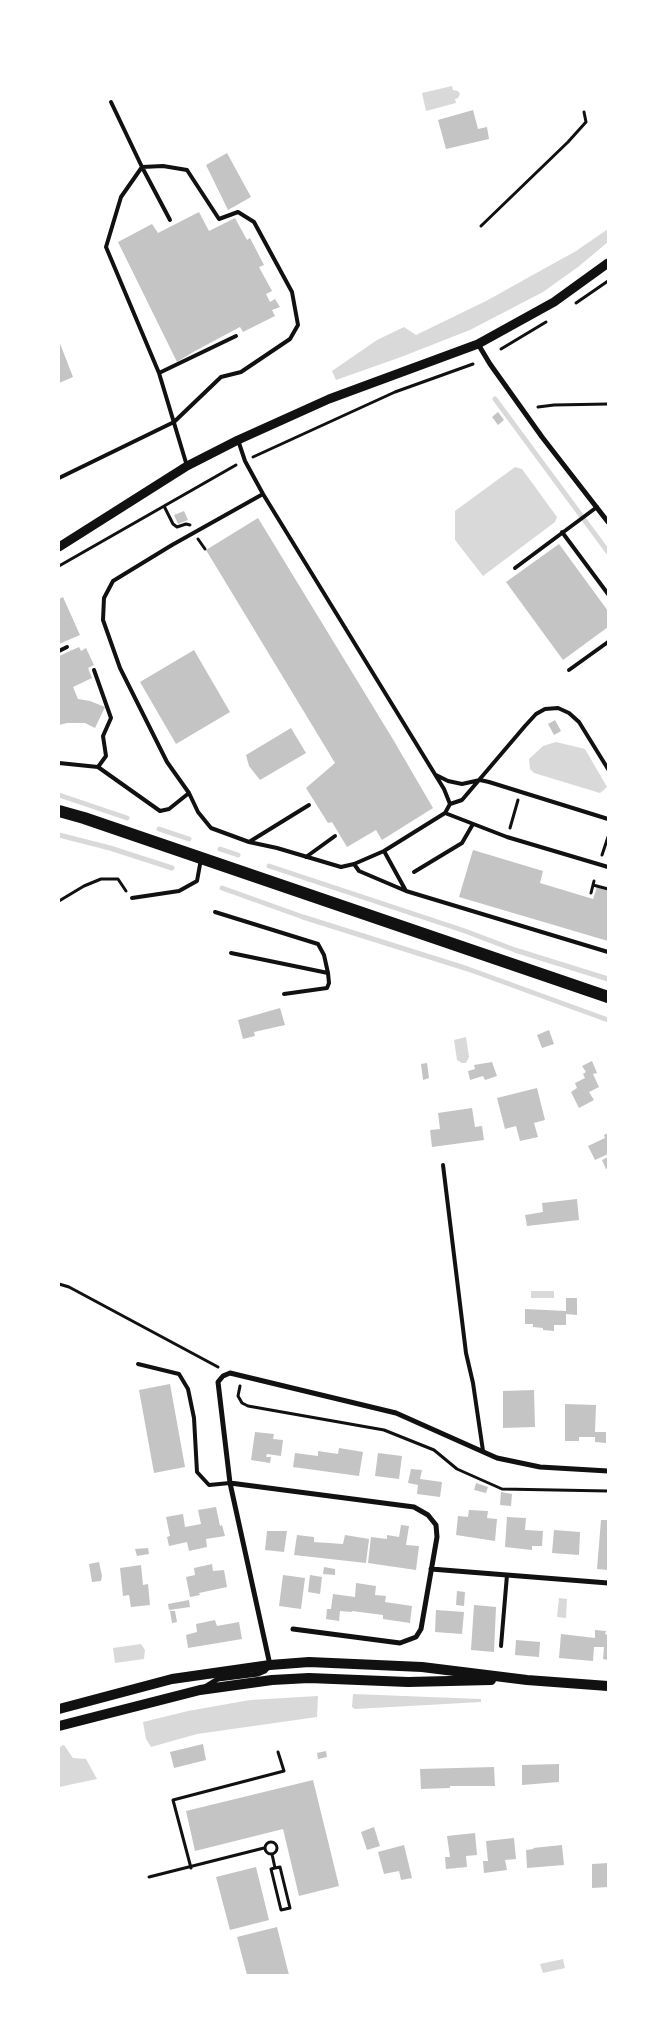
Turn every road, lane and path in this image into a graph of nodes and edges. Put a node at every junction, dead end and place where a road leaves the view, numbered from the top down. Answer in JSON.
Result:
{"nodes":[{"id":1,"x":111,"y":102,"type":"dead end"},
{"id":2,"x":584,"y":112,"type":"dead end"},
{"id":3,"x":142,"y":167,"type":"junction"},
{"id":4,"x":170,"y":220,"type":"dead end"},
{"id":5,"x":481,"y":226,"type":"dead end"},
{"id":6,"x":608,"y":263,"type":"edge"},
{"id":7,"x":236,"y":336,"type":"dead end"},
{"id":8,"x":478,"y":344,"type":"junction"},
{"id":9,"x":473,"y":364,"type":"dead end"},
{"id":10,"x":159,"y":373,"type":"junction"},
{"id":11,"x":608,"y":404,"type":"edge"},
{"id":12,"x":538,"y":407,"type":"dead end"},
{"id":13,"x":174,"y":422,"type":"junction"},
{"id":14,"x":238,"y":440,"type":"junction"},
{"id":15,"x":257,"y":455,"type":"dead end"},
{"id":16,"x":187,"y":466,"type":"junction"},
{"id":17,"x":235,"y":466,"type":"dead end"},
{"id":18,"x":59,"y":478,"type":"edge"},
{"id":19,"x":263,"y":494,"type":"junction"},
{"id":20,"x":597,"y":507,"type":"junction"},
{"id":21,"x":608,"y":522,"type":"edge"},
{"id":22,"x":562,"y":532,"type":"junction"},
{"id":23,"x":59,"y":547,"type":"edge"},
{"id":24,"x":59,"y":566,"type":"edge"},
{"id":25,"x":515,"y":568,"type":"dead end"},
{"id":26,"x":608,"y":594,"type":"edge"},
{"id":27,"x":608,"y":642,"type":"edge"},
{"id":28,"x":67,"y":647,"type":"dead end"},
{"id":29,"x":59,"y":651,"type":"edge"},
{"id":30,"x":94,"y":670,"type":"dead end"},
{"id":31,"x":569,"y":670,"type":"dead end"},
{"id":32,"x":59,"y":763,"type":"edge"},
{"id":33,"x":98,"y":767,"type":"junction"},
{"id":34,"x":608,"y":769,"type":"edge"},
{"id":35,"x":436,"y":775,"type":"junction"},
{"id":36,"x":480,"y":780,"type":"junction"},
{"id":37,"x":189,"y":793,"type":"junction"},
{"id":38,"x":518,"y":799,"type":"dead end"},
{"id":39,"x":450,"y":804,"type":"junction"},
{"id":40,"x":310,"y":805,"type":"dead end"},
{"id":41,"x":59,"y":811,"type":"edge"},
{"id":42,"x":445,"y":813,"type":"junction"},
{"id":43,"x":608,"y":819,"type":"edge"},
{"id":44,"x":472,"y":824,"type":"junction"},
{"id":45,"x":510,"y":828,"type":"dead end"},
{"id":46,"x":335,"y":836,"type":"dead end"},
{"id":47,"x":608,"y":836,"type":"edge"},
{"id":48,"x":249,"y":842,"type":"junction"},
{"id":49,"x":384,"y":851,"type":"junction"},
{"id":50,"x":602,"y":856,"type":"dead end"},
{"id":51,"x":306,"y":858,"type":"junction"},
{"id":52,"x":201,"y":859,"type":"junction"},
{"id":53,"x":354,"y":864,"type":"junction"},
{"id":54,"x":608,"y":867,"type":"edge"},
{"id":55,"x":414,"y":872,"type":"dead end"},
{"id":56,"x":608,"y":889,"type":"edge"},
{"id":57,"x":406,"y":890,"type":"junction"},
{"id":58,"x":592,"y":893,"type":"dead end"},
{"id":59,"x":132,"y":898,"type":"joint"},
{"id":60,"x":59,"y":902,"type":"edge"},
{"id":61,"x":215,"y":912,"type":"dead end"},
{"id":62,"x":608,"y":952,"type":"edge"},
{"id":63,"x":231,"y":954,"type":"dead end"},
{"id":64,"x":328,"y":973,"type":"junction"},
{"id":65,"x":284,"y":994,"type":"dead end"},
{"id":66,"x":608,"y":998,"type":"edge"},
{"id":67,"x":443,"y":1165,"type":"dead end"},
{"id":68,"x":59,"y":1284,"type":"edge"},
{"id":69,"x":138,"y":1364,"type":"dead end"},
{"id":70,"x":230,"y":1373,"type":"junction"},
{"id":71,"x":240,"y":1386,"type":"dead end"},
{"id":72,"x":483,"y":1452,"type":"junction"},
{"id":73,"x":608,"y":1470,"type":"edge"},
{"id":74,"x":230,"y":1483,"type":"junction"},
{"id":75,"x":608,"y":1491,"type":"edge"},
{"id":76,"x":431,"y":1569,"type":"junction"},
{"id":77,"x":507,"y":1575,"type":"junction"},
{"id":78,"x":608,"y":1583,"type":"edge"},
{"id":79,"x":293,"y":1629,"type":"dead end"},
{"id":80,"x":500,"y":1646,"type":"dead end"},
{"id":81,"x":327,"y":1663,"type":"junction"},
{"id":82,"x":270,"y":1665,"type":"junction"},
{"id":83,"x":347,"y":1678,"type":"junction"},
{"id":84,"x":294,"y":1679,"type":"junction"},
{"id":85,"x":527,"y":1680,"type":"junction"},
{"id":86,"x":608,"y":1686,"type":"edge"},
{"id":87,"x":200,"y":1690,"type":"junction"},
{"id":88,"x":59,"y":1709,"type":"edge"},
{"id":89,"x":59,"y":1726,"type":"edge"},
{"id":90,"x":278,"y":1752,"type":"dead end"},
{"id":91,"x":264,"y":1848,"type":"junction"},
{"id":92,"x":272,"y":1854,"type":"junction"},
{"id":93,"x":191,"y":1868,"type":"junction"},
{"id":94,"x":275,"y":1868,"type":"junction"},
{"id":95,"x":149,"y":1877,"type":"dead end"}],
"edges":[{"from":1,"to":3,"type":"lane"},
{"from":2,"to":5,"type":"path"},
{"from":3,"to":4,"type":"lane"},
{"from":3,"to":10,"type":"lane"},
{"from":3,"to":13,"type":"lane"},
{"from":6,"to":8,"type":"street"},
{"from":7,"to":10,"type":"lane"},
{"from":8,"to":14,"type":"street"},
{"from":8,"to":20,"type":"street"},
{"from":9,"to":15,"type":"path"},
{"from":10,"to":13,"type":"lane"},
{"from":11,"to":12,"type":"path"},
{"from":13,"to":16,"type":"lane"},
{"from":13,"to":18,"type":"lane"},
{"from":14,"to":16,"type":"street"},
{"from":14,"to":19,"type":"lane"},
{"from":16,"to":23,"type":"street"},
{"from":17,"to":24,"type":"path"},
{"from":19,"to":35,"type":"lane"},
{"from":19,"to":37,"type":"lane"},
{"from":20,"to":21,"type":"street"},
{"from":20,"to":22,"type":"lane"},
{"from":22,"to":25,"type":"lane"},
{"from":22,"to":26,"type":"lane"},
{"from":27,"to":31,"type":"lane"},
{"from":28,"to":29,"type":"lane"},
{"from":30,"to":33,"type":"lane"},
{"from":32,"to":33,"type":"lane"},
{"from":33,"to":37,"type":"lane"},
{"from":34,"to":36,"type":"lane"},
{"from":35,"to":36,"type":"lane"},
{"from":35,"to":39,"type":"lane"},
{"from":36,"to":39,"type":"lane"},
{"from":36,"to":43,"type":"lane"},
{"from":37,"to":48,"type":"lane"},
{"from":38,"to":45,"type":"path"},
{"from":39,"to":42,"type":"lane"},
{"from":40,"to":48,"type":"lane"},
{"from":41,"to":52,"type":"main road"},
{"from":42,"to":44,"type":"lane"},
{"from":42,"to":49,"type":"lane"},
{"from":44,"to":54,"type":"lane"},
{"from":44,"to":55,"type":"lane"},
{"from":46,"to":51,"type":"lane"},
{"from":47,"to":50,"type":"path"},
{"from":48,"to":51,"type":"lane"},
{"from":49,"to":53,"type":"lane"},
{"from":49,"to":57,"type":"lane"},
{"from":51,"to":53,"type":"lane"},
{"from":52,"to":59,"type":"lane"},
{"from":52,"to":66,"type":"main road"},
{"from":53,"to":57,"type":"lane"},
{"from":56,"to":58,"type":"path"},
{"from":57,"to":62,"type":"lane"},
{"from":59,"to":60,"type":"path"},
{"from":61,"to":64,"type":"lane"},
{"from":63,"to":64,"type":"lane"},
{"from":64,"to":65,"type":"lane"},
{"from":67,"to":72,"type":"lane"},
{"from":68,"to":70,"type":"path"},
{"from":69,"to":74,"type":"lane"},
{"from":70,"to":72,"type":"street"},
{"from":70,"to":74,"type":"street"},
{"from":71,"to":75,"type":"path"},
{"from":72,"to":73,"type":"street"},
{"from":74,"to":76,"type":"street"},
{"from":74,"to":82,"type":"street"},
{"from":76,"to":77,"type":"street"},
{"from":76,"to":79,"type":"street"},
{"from":77,"to":78,"type":"street"},
{"from":77,"to":80,"type":"lane"},
{"from":81,"to":82,"type":"main road"},
{"from":81,"to":83,"type":"main road"},
{"from":81,"to":85,"type":"main road"},
{"from":82,"to":84,"type":"main road"},
{"from":82,"to":87,"type":"street"},
{"from":82,"to":88,"type":"main road"},
{"from":83,"to":84,"type":"main road"},
{"from":83,"to":85,"type":"main road"},
{"from":84,"to":87,"type":"main road"},
{"from":85,"to":86,"type":"main road"},
{"from":87,"to":89,"type":"main road"},
{"from":90,"to":93,"type":"path"},
{"from":91,"to":92,"type":"path"},
{"from":91,"to":92,"type":"path"},
{"from":91,"to":93,"type":"path"},
{"from":92,"to":94,"type":"path"},
{"from":93,"to":95,"type":"path"},
{"from":94,"to":94,"type":"path"}]}
